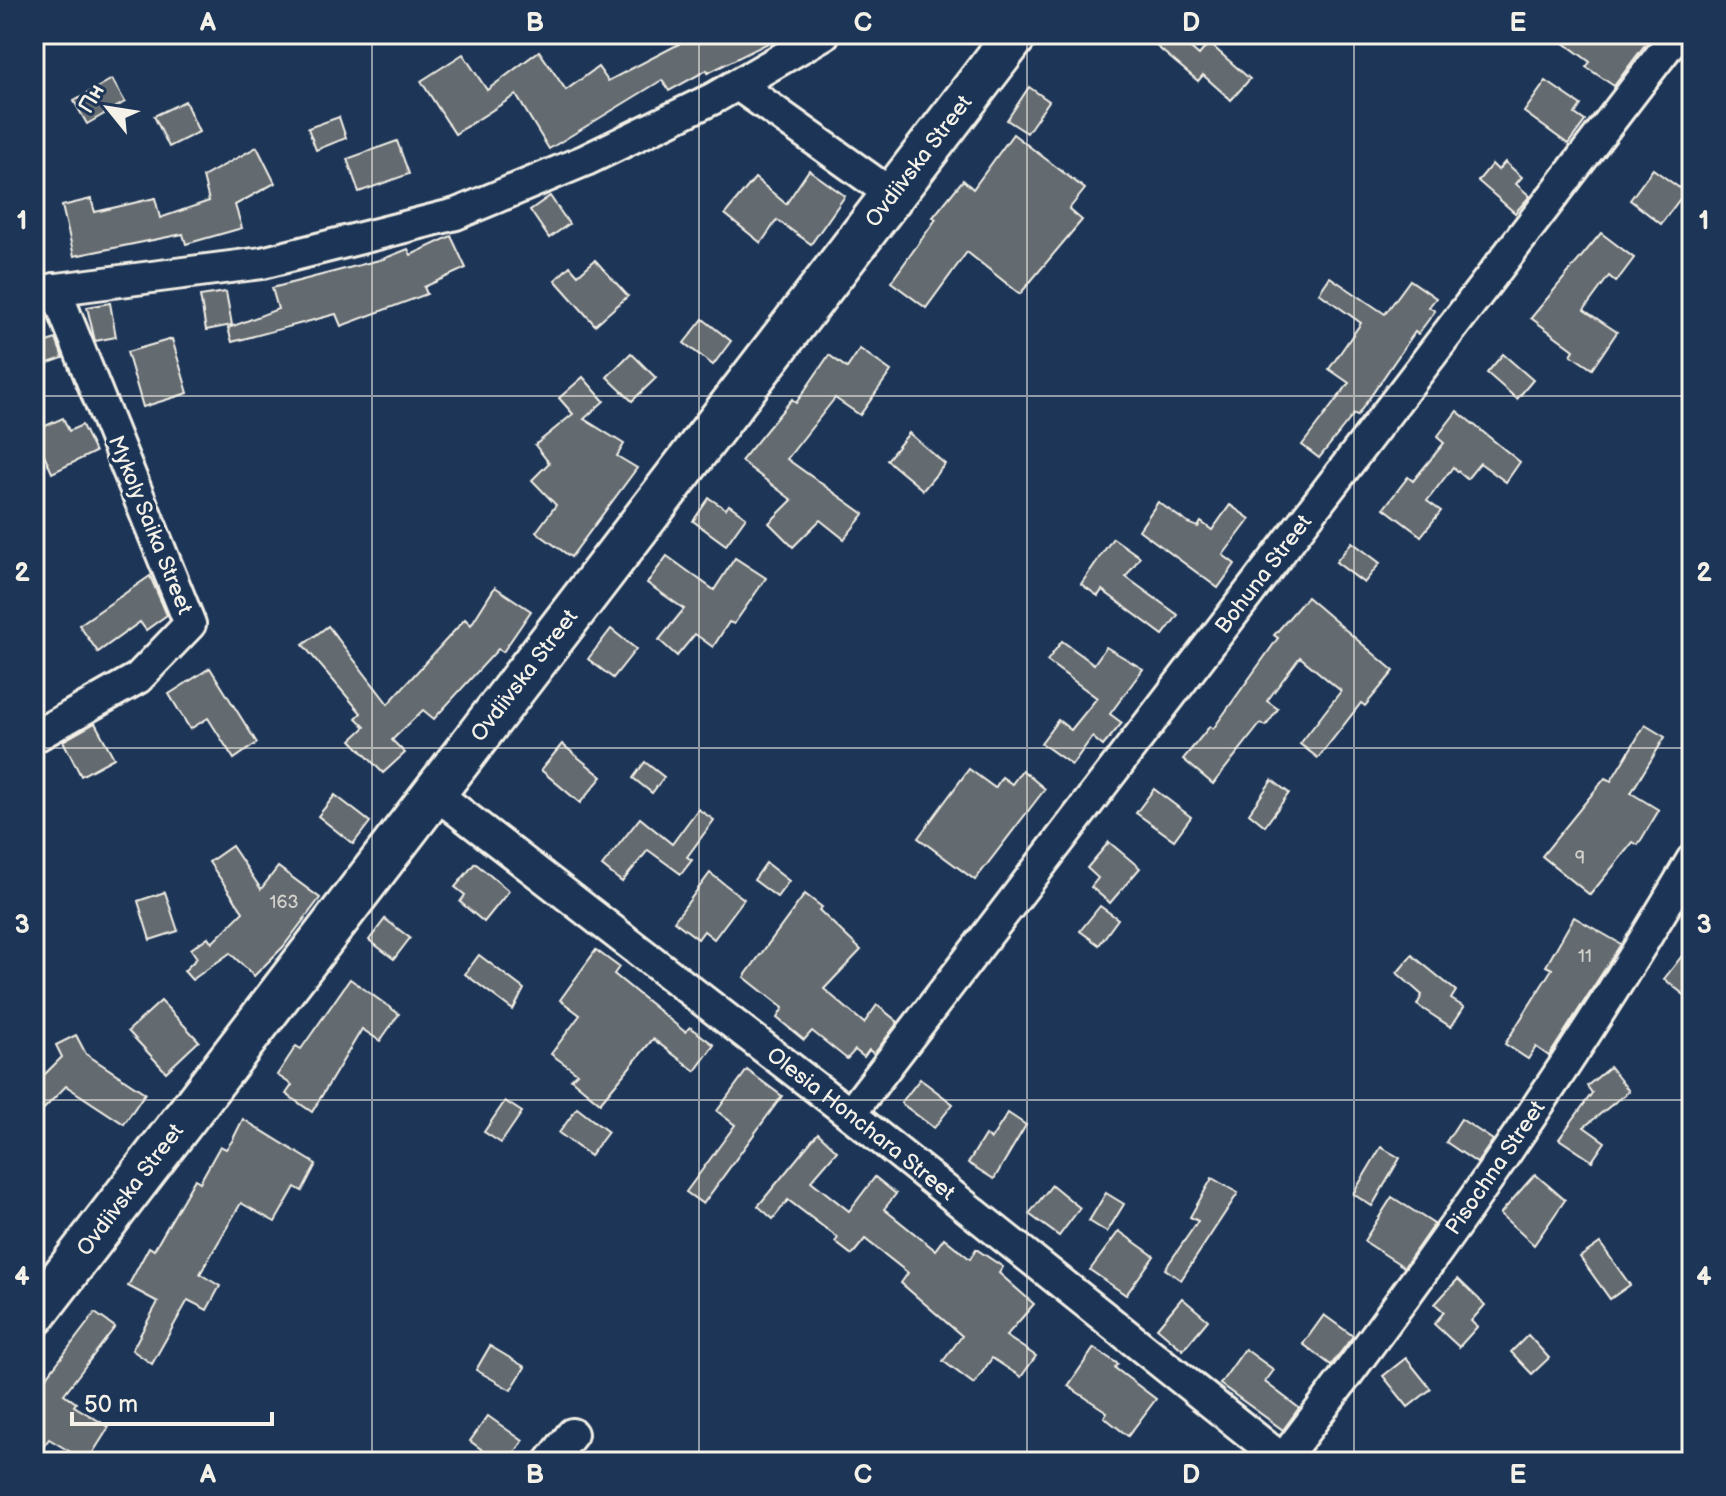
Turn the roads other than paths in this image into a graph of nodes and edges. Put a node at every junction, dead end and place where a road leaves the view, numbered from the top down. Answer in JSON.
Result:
{"nodes":[{"id":1,"x":824,"y":34,"type":"edge"},
{"id":2,"x":1016,"y":34,"type":"edge"},
{"id":3,"x":1677,"y":34,"type":"edge"},
{"id":4,"x":738,"y":85,"type":"junction"},
{"id":5,"x":891,"y":194,"type":"junction"},
{"id":6,"x":45,"y":291,"type":"edge"},
{"id":7,"x":34,"y":737,"type":"edge"},
{"id":8,"x":436,"y":794,"type":"junction"},
{"id":9,"x":1692,"y":860,"type":"edge"},
{"id":10,"x":850,"y":1114,"type":"junction"},
{"id":11,"x":34,"y":1315,"type":"edge"},
{"id":12,"x":572,"y":1434,"type":"dead end"},
{"id":13,"x":1282,"y":1461,"type":"edge"},
{"id":14,"x":550,"y":1462,"type":"edge"}],
"edges":[{"from":1,"to":4,"type":"street"},
{"from":2,"to":5,"type":"main road","name":"Ovdiivska Street"},
{"from":3,"to":10,"type":"street","name":"Bohuna Street"},
{"from":4,"to":5,"type":"street"},
{"from":4,"to":6,"type":"street"},
{"from":5,"to":8,"type":"main road","name":"Ovdiivska Street"},
{"from":6,"to":7,"type":"street","name":"Mykoly Saika Street"},
{"from":8,"to":10,"type":"street","name":"Olesia Honchara Street"},
{"from":8,"to":11,"type":"main road","name":"Ovdiivska Street"},
{"from":9,"to":13,"type":"street","name":"Pisochna Street"},
{"from":10,"to":13,"type":"street","name":"Olesia Honchara Street"},
{"from":12,"to":14,"type":"street"}]}
